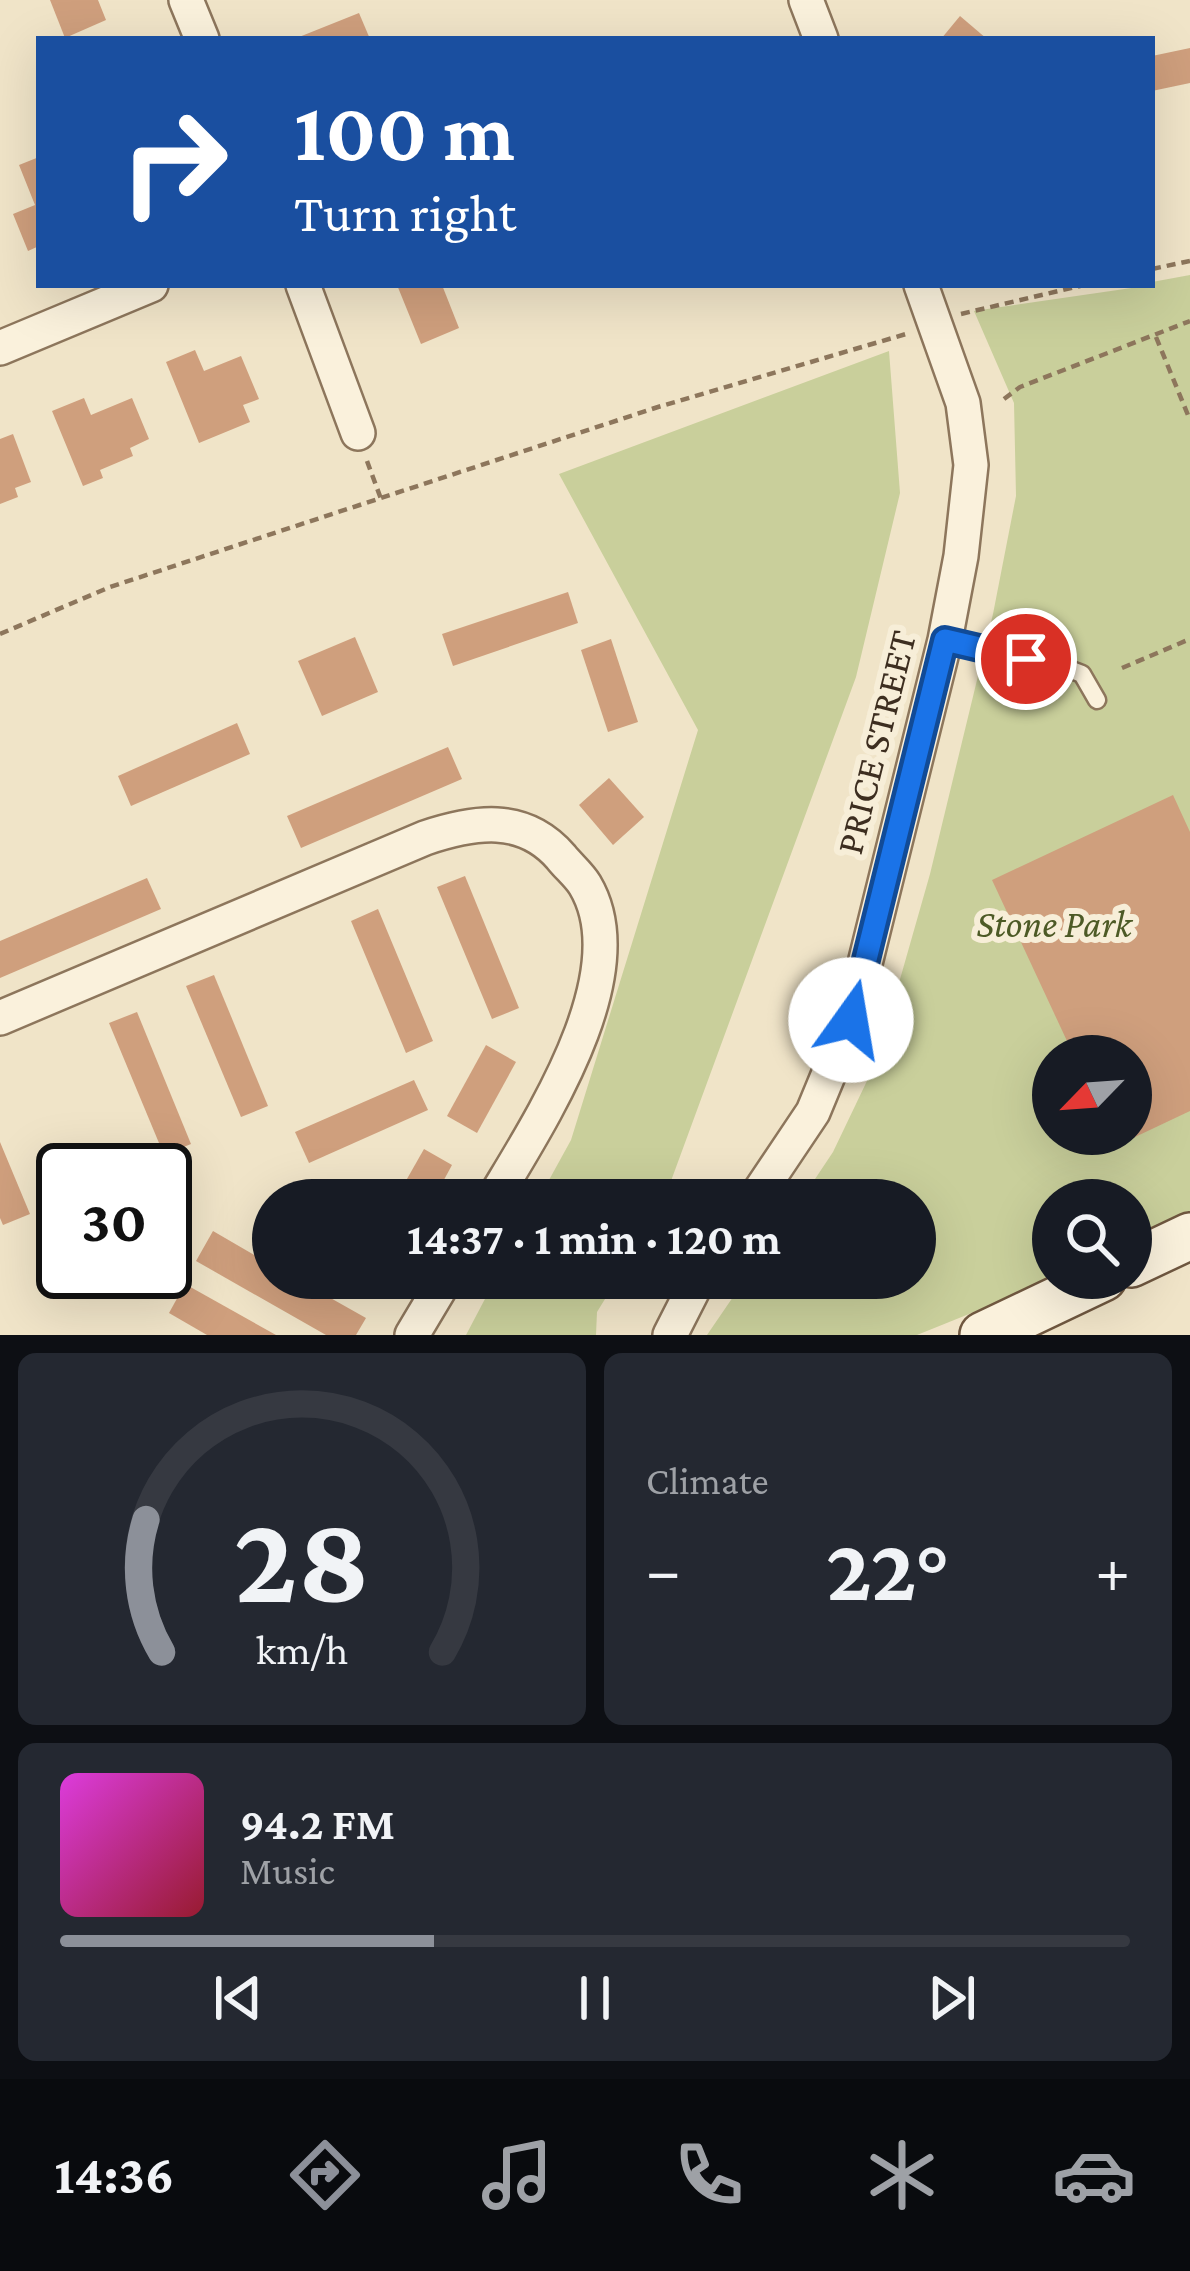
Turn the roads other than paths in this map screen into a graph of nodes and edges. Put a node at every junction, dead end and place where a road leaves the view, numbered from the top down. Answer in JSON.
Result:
{"nodes":[{"id":1,"x":186,"y":0,"type":"edge"},
{"id":2,"x":806,"y":0,"type":"edge"},
{"id":3,"x":201,"y":36,"type":"edge"},
{"id":4,"x":820,"y":36,"type":"edge"},
{"id":5,"x":144,"y":288,"type":"edge"},
{"id":6,"x":304,"y":288,"type":"edge"},
{"id":7,"x":922,"y":288,"type":"edge"},
{"id":8,"x":0,"y":348,"type":"edge"},
{"id":9,"x":358,"y":433,"type":"road end"},
{"id":10,"x":945,"y":640,"type":"junction"},
{"id":11,"x":1097,"y":700,"type":"dead end"},
{"id":12,"x":0,"y":1018,"type":"edge"},
{"id":13,"x":506,"y":1179,"type":"edge"},
{"id":14,"x":768,"y":1179,"type":"edge"},
{"id":15,"x":1190,"y":1236,"type":"edge"},
{"id":16,"x":1152,"y":1254,"type":"edge"},
{"id":17,"x":433,"y":1299,"type":"edge"},
{"id":18,"x":688,"y":1299,"type":"edge"},
{"id":19,"x":1058,"y":1299,"type":"edge"},
{"id":20,"x":412,"y":1335,"type":"edge"},
{"id":21,"x":670,"y":1335,"type":"edge"},
{"id":22,"x":983,"y":1335,"type":"edge"}],
"edges":[{"from":1,"to":3,"type":"street"},
{"from":2,"to":4,"type":"street"},
{"from":5,"to":8,"type":"street"},
{"from":6,"to":9,"type":"street"},
{"from":7,"to":10,"type":"street","name":"PRICE STREET"},
{"from":10,"to":11,"type":"lane"},
{"from":10,"to":14,"type":"street","name":"PRICE STREET"},
{"from":12,"to":13,"type":"street"},
{"from":15,"to":16,"type":"main road"},
{"from":17,"to":20,"type":"street"},
{"from":18,"to":21,"type":"street"},
{"from":19,"to":22,"type":"main road"}]}
